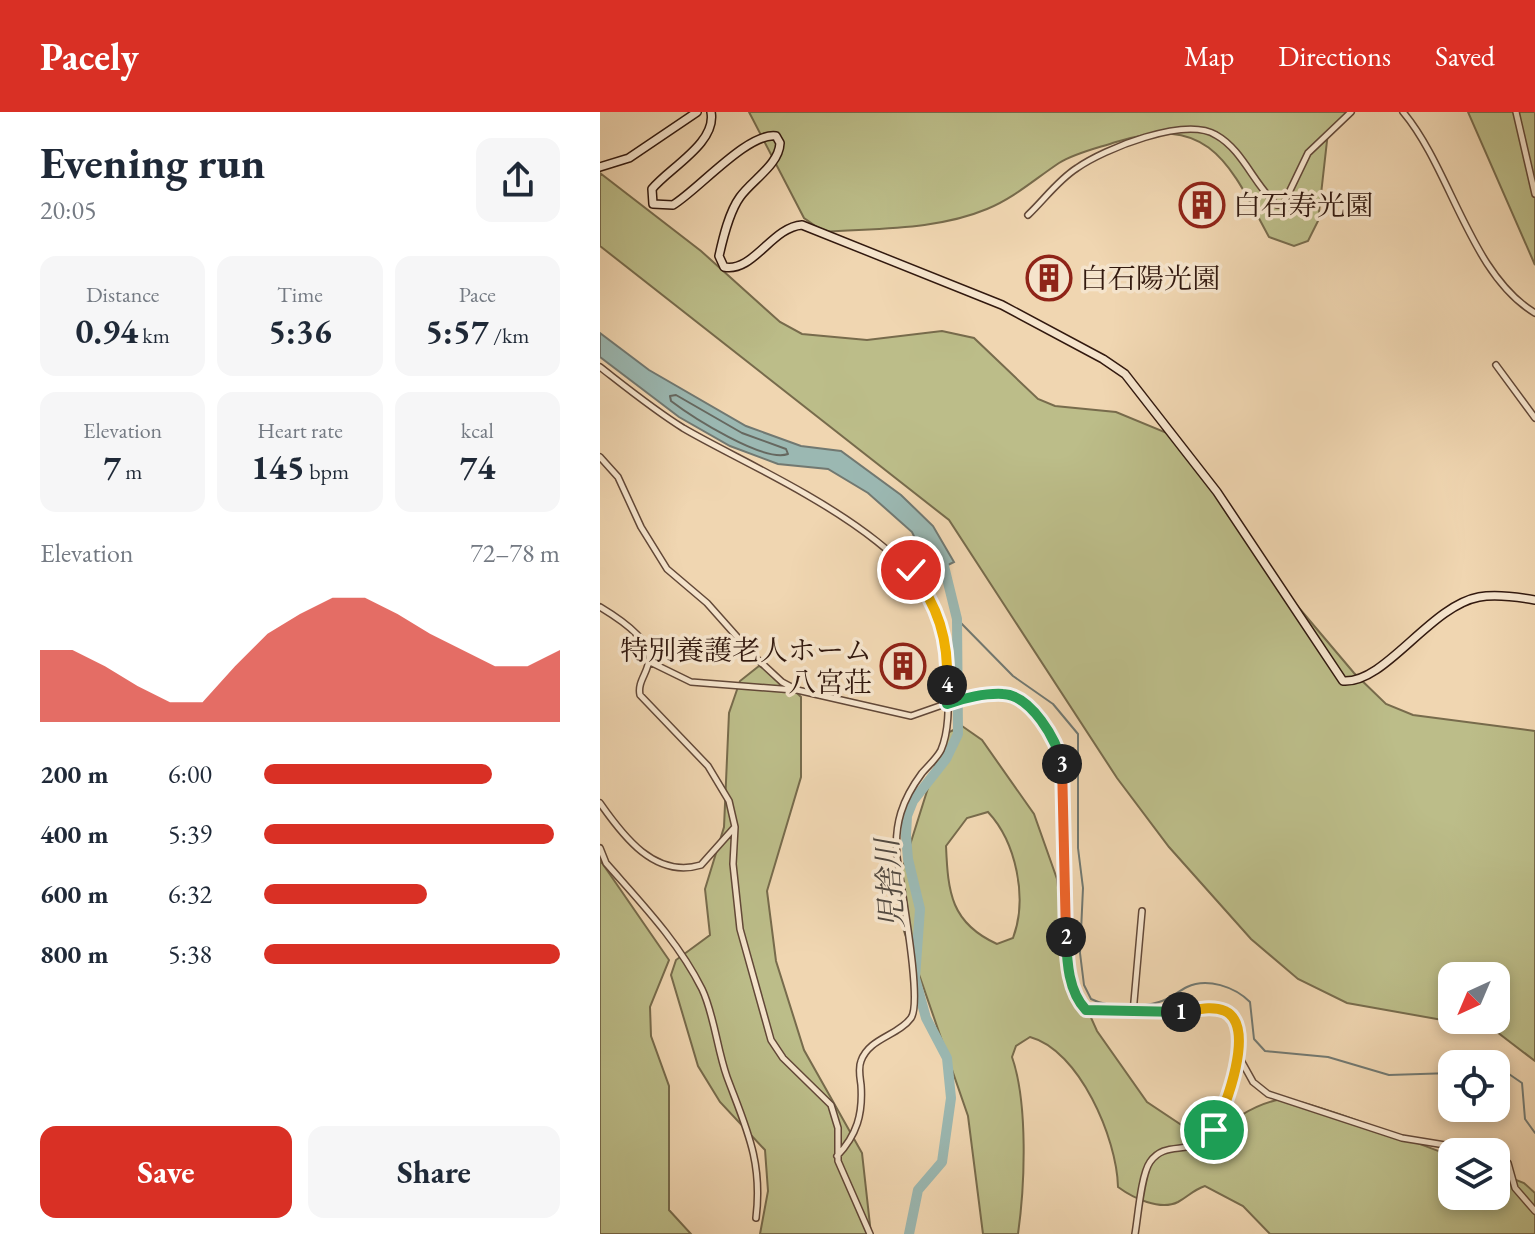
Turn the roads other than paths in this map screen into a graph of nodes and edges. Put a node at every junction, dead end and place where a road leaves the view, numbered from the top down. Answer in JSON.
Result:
{"nodes":[{"id":1,"x":697,"y":112,"type":"edge"},
{"id":2,"x":711,"y":112,"type":"edge"},
{"id":3,"x":1351,"y":112,"type":"edge"},
{"id":4,"x":1403,"y":112,"type":"edge"},
{"id":5,"x":1516,"y":112,"type":"edge"},
{"id":6,"x":600,"y":167,"type":"edge"},
{"id":7,"x":1535,"y":194,"type":"edge"},
{"id":8,"x":1028,"y":215,"type":"dead end"},
{"id":9,"x":1535,"y":313,"type":"edge"},
{"id":10,"x":1496,"y":365,"type":"dead end"},
{"id":11,"x":600,"y":367,"type":"edge"},
{"id":12,"x":1535,"y":418,"type":"edge"},
{"id":13,"x":600,"y":457,"type":"edge"},
{"id":14,"x":1535,"y":600,"type":"edge"},
{"id":15,"x":600,"y":607,"type":"edge"},
{"id":16,"x":648,"y":661,"type":"junction"},
{"id":17,"x":797,"y":690,"type":"junction"},
{"id":18,"x":949,"y":703,"type":"junction"},
{"id":19,"x":600,"y":806,"type":"edge"},
{"id":20,"x":735,"y":827,"type":"junction"},
{"id":21,"x":600,"y":848,"type":"edge"},
{"id":22,"x":1142,"y":911,"type":"dead end"},
{"id":23,"x":1133,"y":1013,"type":"junction"},
{"id":24,"x":1238,"y":1054,"type":"junction"},
{"id":25,"x":1438,"y":1144,"type":"edge"},
{"id":26,"x":837,"y":1156,"type":"junction"},
{"id":27,"x":1510,"y":1170,"type":"edge"},
{"id":28,"x":1535,"y":1211,"type":"edge"},
{"id":29,"x":756,"y":1218,"type":"dead end"},
{"id":30,"x":870,"y":1234,"type":"edge"},
{"id":31,"x":1135,"y":1234,"type":"edge"}],
"edges":[{"from":1,"to":6,"type":"street"},
{"from":2,"to":14,"type":"street"},
{"from":3,"to":8,"type":"street"},
{"from":4,"to":9,"type":"street"},
{"from":5,"to":7,"type":"street"},
{"from":10,"to":12,"type":"street"},
{"from":11,"to":18,"type":"street"},
{"from":13,"to":17,"type":"street"},
{"from":15,"to":16,"type":"street"},
{"from":16,"to":17,"type":"street"},
{"from":16,"to":20,"type":"street"},
{"from":17,"to":18,"type":"street"},
{"from":18,"to":23,"type":"street"},
{"from":18,"to":26,"type":"street"},
{"from":19,"to":20,"type":"street"},
{"from":20,"to":26,"type":"street"},
{"from":21,"to":29,"type":"street"},
{"from":22,"to":23,"type":"street"},
{"from":23,"to":24,"type":"street"},
{"from":24,"to":25,"type":"street"},
{"from":24,"to":31,"type":"street"},
{"from":26,"to":30,"type":"street"},
{"from":27,"to":28,"type":"street"}]}
